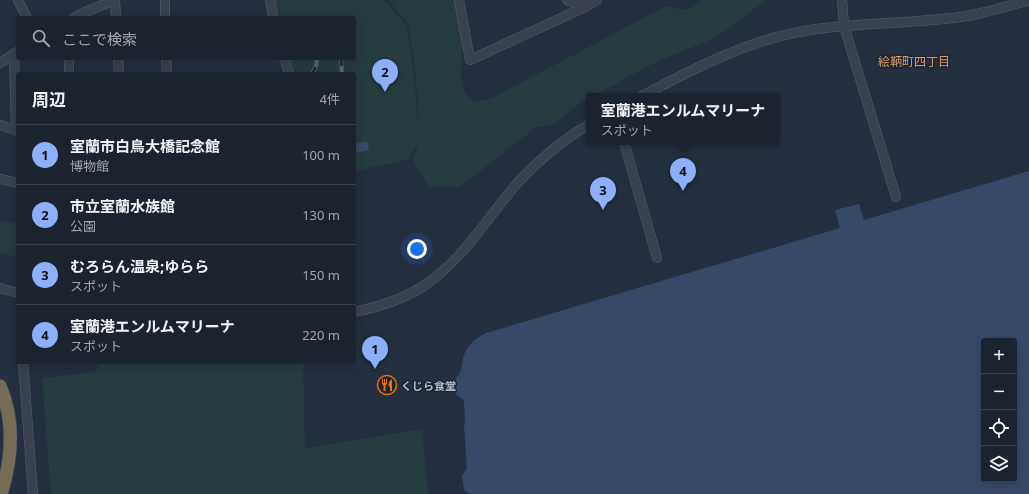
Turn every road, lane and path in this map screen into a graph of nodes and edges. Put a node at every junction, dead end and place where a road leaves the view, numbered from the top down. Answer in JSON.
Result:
{"nodes":[{"id":1,"x":18,"y":0,"type":"edge"},
{"id":2,"x":115,"y":0,"type":"edge"},
{"id":3,"x":165,"y":0,"type":"edge"},
{"id":4,"x":270,"y":0,"type":"edge"},
{"id":5,"x":458,"y":0,"type":"edge"},
{"id":6,"x":567,"y":0,"type":"edge"},
{"id":7,"x":598,"y":0,"type":"edge"},
{"id":8,"x":842,"y":0,"type":"edge"},
{"id":9,"x":1029,"y":0,"type":"edge"},
{"id":10,"x":586,"y":7,"type":"junction"},
{"id":11,"x":26,"y":16,"type":"edge"},
{"id":12,"x":78,"y":16,"type":"edge"},
{"id":13,"x":116,"y":16,"type":"edge"},
{"id":14,"x":165,"y":16,"type":"edge"},
{"id":15,"x":273,"y":16,"type":"edge"},
{"id":16,"x":844,"y":26,"type":"junction"},
{"id":17,"x":16,"y":53,"type":"edge"},
{"id":18,"x":16,"y":60,"type":"edge"},
{"id":19,"x":69,"y":60,"type":"edge"},
{"id":20,"x":118,"y":60,"type":"edge"},
{"id":21,"x":166,"y":60,"type":"edge"},
{"id":22,"x":285,"y":60,"type":"edge"},
{"id":23,"x":0,"y":63,"type":"edge"},
{"id":24,"x":16,"y":72,"type":"edge"},
{"id":25,"x":69,"y":72,"type":"edge"},
{"id":26,"x":119,"y":72,"type":"edge"},
{"id":27,"x":167,"y":72,"type":"edge"},
{"id":28,"x":288,"y":72,"type":"edge"},
{"id":29,"x":648,"y":93,"type":"edge"},
{"id":30,"x":0,"y":126,"type":"edge"},
{"id":31,"x":586,"y":126,"type":"edge"},
{"id":32,"x":16,"y":130,"type":"edge"},
{"id":33,"x":625,"y":145,"type":"edge"},
{"id":34,"x":0,"y":179,"type":"edge"},
{"id":35,"x":16,"y":183,"type":"edge"},
{"id":36,"x":896,"y":197,"type":"dead end"},
{"id":37,"x":657,"y":258,"type":"dead end"},
{"id":38,"x":0,"y":288,"type":"edge"},
{"id":39,"x":16,"y":293,"type":"edge"},
{"id":40,"x":356,"y":311,"type":"edge"},
{"id":41,"x":23,"y":364,"type":"edge"},
{"id":42,"x":0,"y":386,"type":"edge"},
{"id":43,"x":0,"y":422,"type":"edge"},
{"id":44,"x":0,"y":460,"type":"edge"},
{"id":45,"x":1,"y":494,"type":"edge"},
{"id":46,"x":33,"y":494,"type":"edge"}],
"edges":[{"from":1,"to":11,"type":"street"},
{"from":2,"to":12,"type":"street"},
{"from":2,"to":13,"type":"street"},
{"from":3,"to":14,"type":"street"},
{"from":4,"to":15,"type":"street"},
{"from":5,"to":10,"type":"street"},
{"from":6,"to":10,"type":"street"},
{"from":7,"to":10,"type":"street"},
{"from":8,"to":16,"type":"street"},
{"from":9,"to":16,"type":"street"},
{"from":16,"to":29,"type":"street"},
{"from":16,"to":36,"type":"street"},
{"from":17,"to":23,"type":"street"},
{"from":18,"to":24,"type":"street"},
{"from":19,"to":25,"type":"street"},
{"from":20,"to":26,"type":"street"},
{"from":21,"to":27,"type":"street"},
{"from":22,"to":28,"type":"street"},
{"from":30,"to":32,"type":"street"},
{"from":31,"to":40,"type":"street"},
{"from":33,"to":37,"type":"street"},
{"from":34,"to":35,"type":"street"},
{"from":38,"to":39,"type":"street"},
{"from":41,"to":46,"type":"street"},
{"from":42,"to":45,"type":"highway"},
{"from":43,"to":44,"type":"highway"}]}
